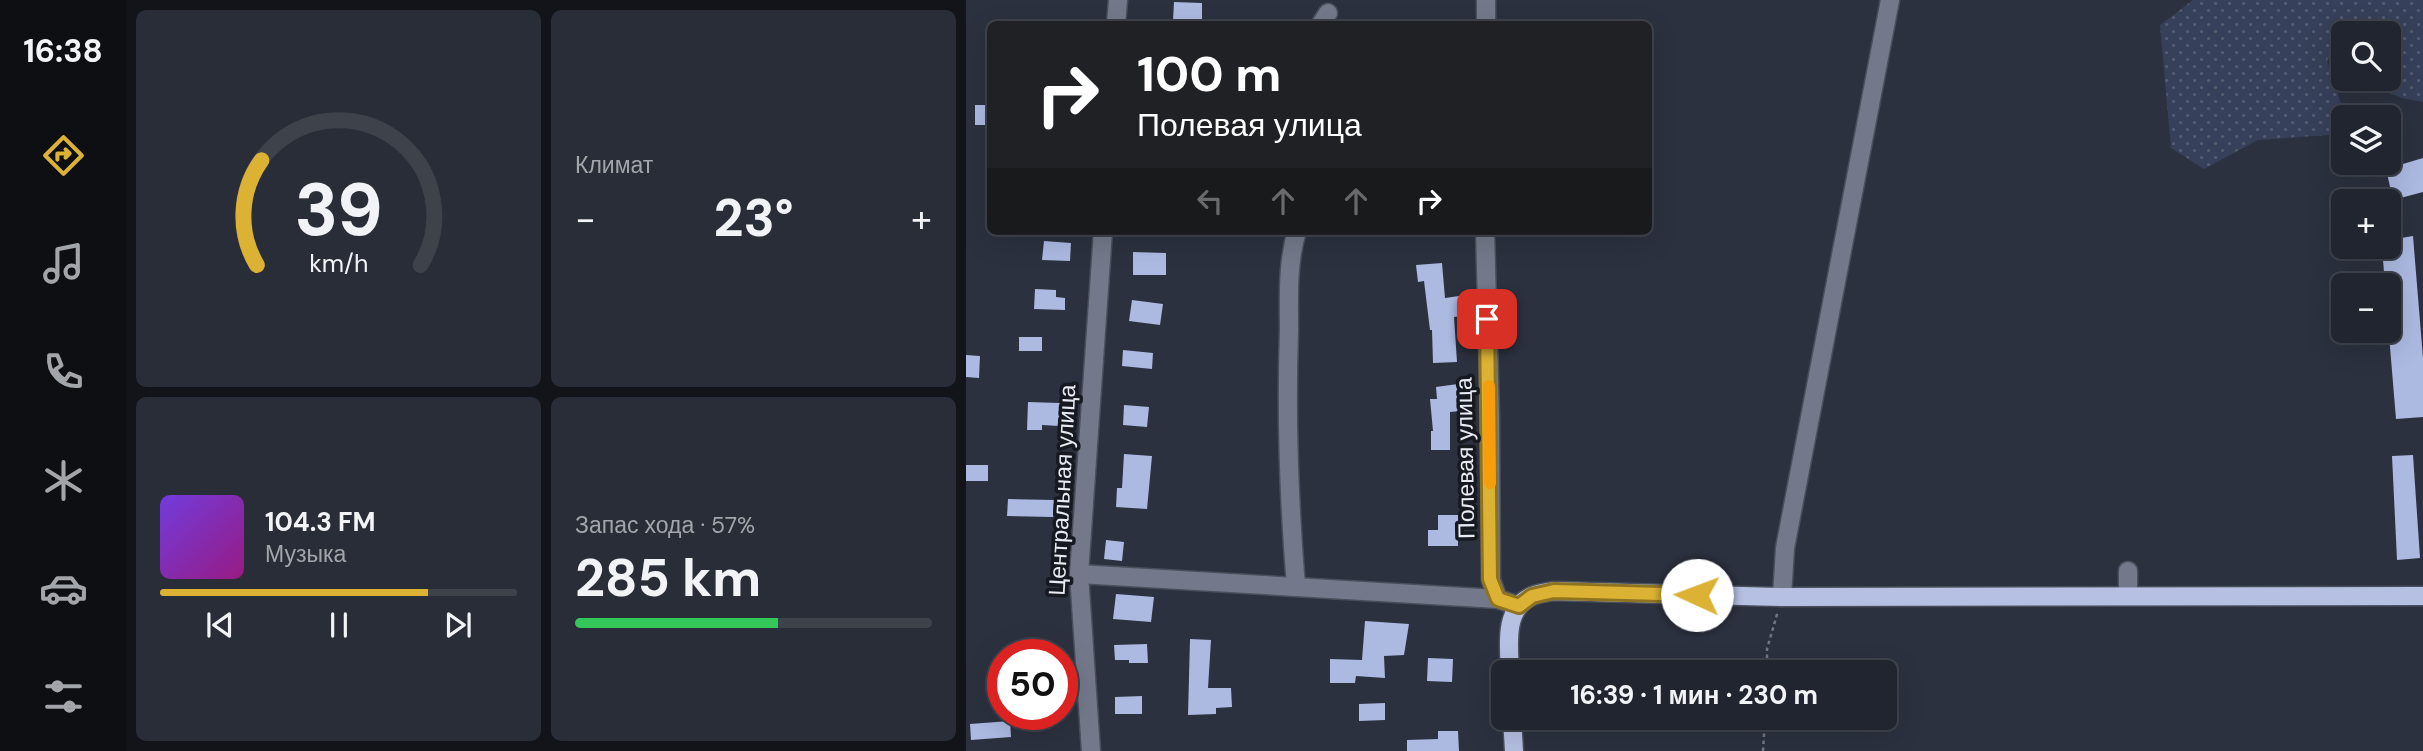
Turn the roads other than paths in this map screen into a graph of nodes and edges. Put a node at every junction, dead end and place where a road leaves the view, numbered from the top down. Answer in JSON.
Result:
{"nodes":[{"id":1,"x":1118,"y":0,"type":"edge"},
{"id":2,"x":1486,"y":0,"type":"edge"},
{"id":3,"x":1890,"y":0,"type":"edge"},
{"id":4,"x":1116,"y":21,"type":"edge"},
{"id":5,"x":1486,"y":21,"type":"edge"},
{"id":6,"x":1103,"y":235,"type":"edge"},
{"id":7,"x":1296,"y":235,"type":"edge"},
{"id":8,"x":1485,"y":235,"type":"edge"},
{"id":9,"x":2128,"y":571,"type":"dead end"},
{"id":10,"x":1079,"y":574,"type":"junction"},
{"id":11,"x":1296,"y":587,"type":"junction"},
{"id":12,"x":2128,"y":595,"type":"junction"},
{"id":13,"x":2423,"y":596,"type":"edge"},
{"id":14,"x":1782,"y":597,"type":"junction"},
{"id":15,"x":1498,"y":599,"type":"junction"},
{"id":16,"x":1519,"y":606,"type":"junction"},
{"id":17,"x":1510,"y":660,"type":"edge"},
{"id":18,"x":1513,"y":730,"type":"edge"},
{"id":19,"x":1091,"y":751,"type":"edge"},
{"id":20,"x":1514,"y":751,"type":"edge"}],
"edges":[{"from":1,"to":4,"type":"street"},
{"from":2,"to":5,"type":"street"},
{"from":3,"to":14,"type":"street"},
{"from":6,"to":10,"type":"street","name":"Центральная улица"},
{"from":7,"to":11,"type":"street"},
{"from":8,"to":15,"type":"street","name":"Полевая улица"},
{"from":9,"to":12,"type":"street"},
{"from":10,"to":11,"type":"street"},
{"from":10,"to":19,"type":"street","name":"Центральная улица"},
{"from":11,"to":15,"type":"street"},
{"from":12,"to":13,"type":"main road"},
{"from":12,"to":14,"type":"main road"},
{"from":14,"to":16,"type":"main road"},
{"from":15,"to":16,"type":"street"},
{"from":16,"to":17,"type":"main road"},
{"from":18,"to":20,"type":"main road"}]}
